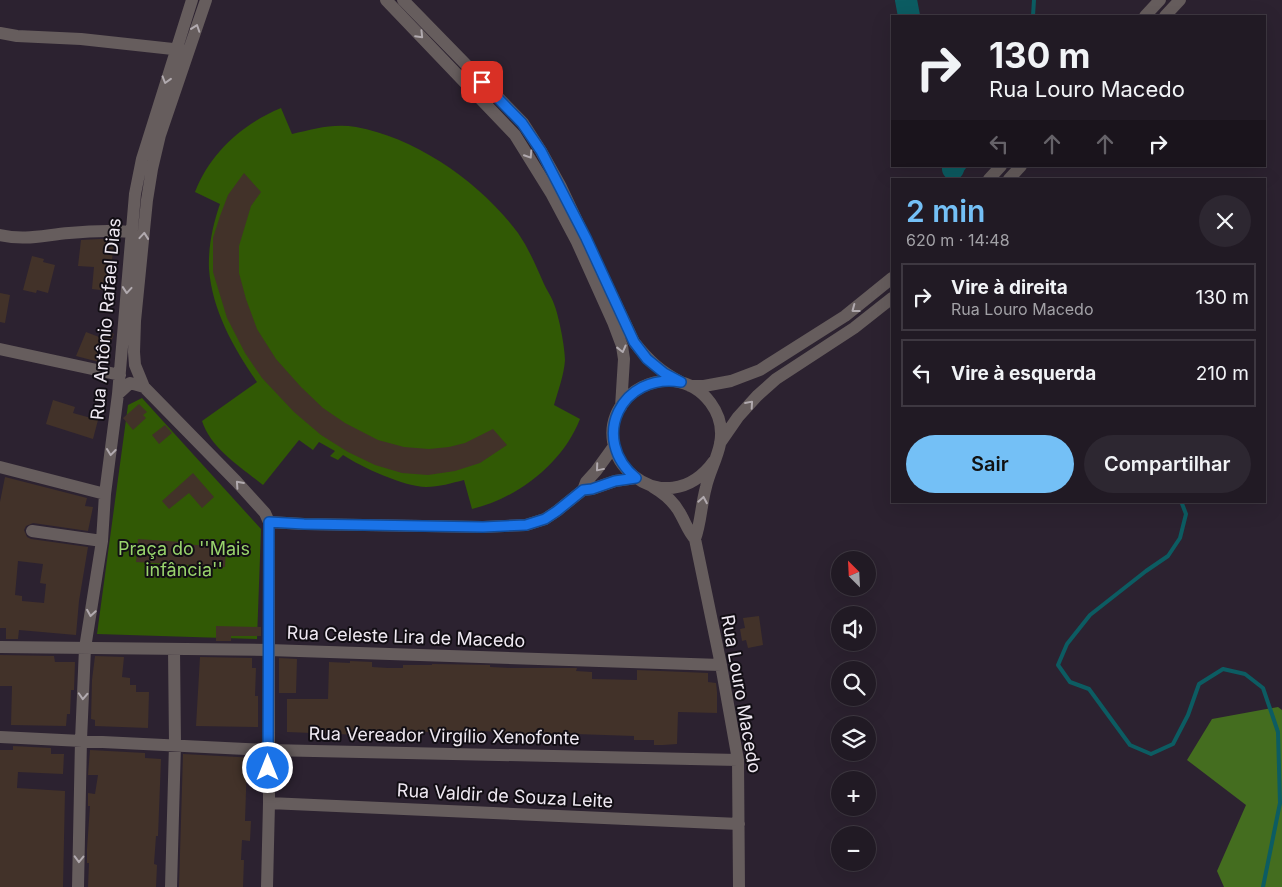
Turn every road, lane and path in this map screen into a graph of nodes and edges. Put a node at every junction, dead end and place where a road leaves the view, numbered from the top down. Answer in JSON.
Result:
{"nodes":[{"id":1,"x":192,"y":0,"type":"edge"},
{"id":2,"x":206,"y":0,"type":"edge"},
{"id":3,"x":386,"y":0,"type":"edge"},
{"id":4,"x":402,"y":0,"type":"edge"},
{"id":5,"x":1160,"y":0,"type":"edge"},
{"id":6,"x":1180,"y":0,"type":"edge"},
{"id":7,"x":1146,"y":15,"type":"edge"},
{"id":8,"x":1166,"y":15,"type":"edge"},
{"id":9,"x":0,"y":33,"type":"edge"},
{"id":10,"x":175,"y":49,"type":"junction"},
{"id":11,"x":188,"y":52,"type":"junction"},
{"id":12,"x":1000,"y":167,"type":"edge"},
{"id":13,"x":1020,"y":167,"type":"edge"},
{"id":14,"x":990,"y":178,"type":"edge"},
{"id":15,"x":1010,"y":178,"type":"edge"},
{"id":16,"x":131,"y":232,"type":"junction"},
{"id":17,"x":0,"y":235,"type":"edge"},
{"id":18,"x":135,"y":271,"type":"junction"},
{"id":19,"x":891,"y":279,"type":"edge"},
{"id":20,"x":891,"y":299,"type":"edge"},
{"id":21,"x":0,"y":349,"type":"edge"},
{"id":22,"x":120,"y":375,"type":"junction"},
{"id":23,"x":685,"y":384,"type":"junction"},
{"id":24,"x":144,"y":387,"type":"junction"},
{"id":25,"x":118,"y":394,"type":"junction"},
{"id":26,"x":621,"y":407,"type":"junction"},
{"id":27,"x":720,"y":443,"type":"junction"},
{"id":28,"x":614,"y":446,"type":"junction"},
{"id":29,"x":714,"y":462,"type":"junction"},
{"id":30,"x":0,"y":467,"type":"edge"},
{"id":31,"x":636,"y":478,"type":"junction"},
{"id":32,"x":654,"y":487,"type":"junction"},
{"id":33,"x":583,"y":490,"type":"junction"},
{"id":34,"x":106,"y":494,"type":"junction"},
{"id":35,"x":269,"y":522,"type":"junction"},
{"id":36,"x":32,"y":530,"type":"dead end"},
{"id":37,"x":695,"y":539,"type":"junction"},
{"id":38,"x":102,"y":541,"type":"junction"},
{"id":39,"x":0,"y":647,"type":"edge"},
{"id":40,"x":85,"y":648,"type":"junction"},
{"id":41,"x":174,"y":649,"type":"junction"},
{"id":42,"x":269,"y":650,"type":"junction"},
{"id":43,"x":721,"y":665,"type":"junction"},
{"id":44,"x":0,"y":737,"type":"edge"},
{"id":45,"x":81,"y":740,"type":"junction"},
{"id":46,"x":175,"y":744,"type":"junction"},
{"id":47,"x":268,"y":750,"type":"junction"},
{"id":48,"x":738,"y":760,"type":"junction"},
{"id":49,"x":269,"y":802,"type":"junction"},
{"id":50,"x":739,"y":824,"type":"junction"},
{"id":51,"x":78,"y":887,"type":"edge"},
{"id":52,"x":171,"y":887,"type":"edge"},
{"id":53,"x":267,"y":887,"type":"edge"},
{"id":54,"x":739,"y":887,"type":"edge"}],
"edges":[{"from":1,"to":10,"type":"street","name":"Rua Antônio Rafael Dias"},
{"from":11,"to":2,"type":"street","name":"Rua Antônio Rafael Dias","one_way":true},
{"from":3,"to":26,"type":"street","one_way":true},
{"from":4,"to":23,"type":"street"},
{"from":5,"to":7,"type":"street"},
{"from":6,"to":8,"type":"street"},
{"from":9,"to":10,"type":"street"},
{"from":10,"to":11,"type":"street"},
{"from":10,"to":16,"type":"street","name":"Rua Antônio Rafael Dias","one_way":true},
{"from":18,"to":11,"type":"street","name":"Rua Antônio Rafael Dias","one_way":true},
{"from":12,"to":14,"type":"street"},
{"from":13,"to":15,"type":"street"},
{"from":16,"to":17,"type":"street"},
{"from":16,"to":18,"type":"street","name":"Rua Antônio Rafael Dias"},
{"from":18,"to":22,"type":"street","name":"Rua Antônio Rafael Dias","one_way":true},
{"from":18,"to":24,"type":"street","name":"Rua Antônio Rafael Dias"},
{"from":19,"to":23,"type":"street","one_way":true},
{"from":27,"to":20,"type":"street","one_way":true},
{"from":21,"to":22,"type":"street"},
{"from":22,"to":25,"type":"street","name":"Rua Antônio Rafael Dias"},
{"from":23,"to":26,"type":"street"},
{"from":23,"to":27,"type":"street"},
{"from":24,"to":25,"type":"street"},
{"from":35,"to":24,"type":"street","name":"Rua Antônio Rafael Dias","one_way":true},
{"from":25,"to":34,"type":"street","name":"Rua Antônio Rafael Dias","one_way":true},
{"from":26,"to":28,"type":"street"},
{"from":27,"to":29,"type":"street"},
{"from":28,"to":31,"type":"street"},
{"from":28,"to":33,"type":"street","one_way":true},
{"from":29,"to":32,"type":"street"},
{"from":37,"to":29,"type":"street","name":"Rua Louro Macedo","one_way":true},
{"from":30,"to":34,"type":"street"},
{"from":31,"to":32,"type":"street"},
{"from":31,"to":33,"type":"street"},
{"from":32,"to":37,"type":"street","name":"Rua Louro Macedo"},
{"from":33,"to":35,"type":"street"},
{"from":34,"to":38,"type":"street","name":"Rua Antônio Rafael Dias"},
{"from":35,"to":42,"type":"street"},
{"from":36,"to":38,"type":"street"},
{"from":37,"to":43,"type":"street","name":"Rua Louro Macedo"},
{"from":38,"to":40,"type":"street","name":"Rua Antônio Rafael Dias","one_way":true},
{"from":39,"to":40,"type":"street","name":"Rua Celeste Lira de Macedo"},
{"from":40,"to":41,"type":"street","name":"Rua Celeste Lira de Macedo"},
{"from":40,"to":45,"type":"street","name":"Rua Antônio Rafael Dias","one_way":true},
{"from":41,"to":42,"type":"street","name":"Rua Celeste Lira de Macedo"},
{"from":41,"to":46,"type":"street"},
{"from":42,"to":43,"type":"street","name":"Rua Celeste Lira de Macedo"},
{"from":42,"to":47,"type":"street"},
{"from":43,"to":48,"type":"street","name":"Rua Louro Macedo"},
{"from":44,"to":45,"type":"street","name":"Rua Vereador Virgílio Xenofonte"},
{"from":45,"to":46,"type":"street","name":"Rua Vereador Virgílio Xenofonte"},
{"from":45,"to":51,"type":"street","name":"Rua Antônio Rafael Dias","one_way":true},
{"from":46,"to":47,"type":"street","name":"Rua Vereador Virgílio Xenofonte"},
{"from":46,"to":52,"type":"street"},
{"from":47,"to":48,"type":"street","name":"Rua Vereador Virgílio Xenofonte"},
{"from":47,"to":49,"type":"street"},
{"from":48,"to":50,"type":"street","name":"Rua Louro Macedo"},
{"from":49,"to":50,"type":"street","name":"Rua Valdir de Souza Leite"},
{"from":49,"to":53,"type":"street"},
{"from":50,"to":54,"type":"street","name":"Rua Louro Macedo"}]}
